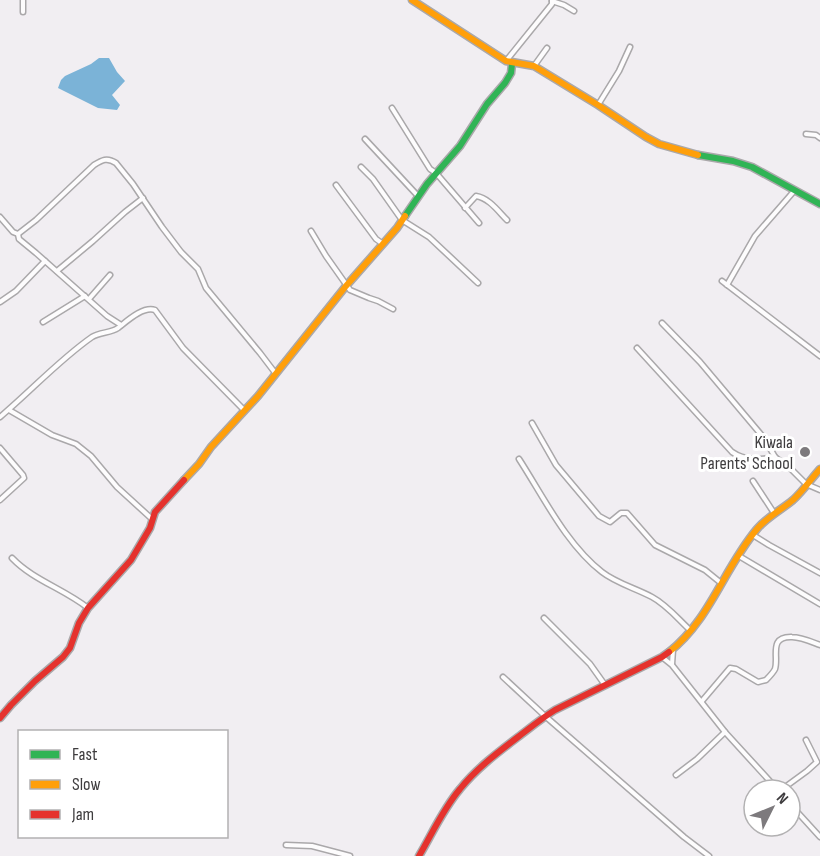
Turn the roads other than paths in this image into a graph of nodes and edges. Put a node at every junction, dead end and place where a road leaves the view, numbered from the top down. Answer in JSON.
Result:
{"nodes":[{"id":1,"x":23,"y":0,"type":"edge"},
{"id":2,"x":415,"y":1,"type":"edge"},
{"id":3,"x":552,"y":1,"type":"edge"},
{"id":4,"x":574,"y":11,"type":"dead end"},
{"id":5,"x":23,"y":12,"type":"dead end"},
{"id":6,"x":630,"y":47,"type":"dead end"},
{"id":7,"x":547,"y":48,"type":"dead end"},
{"id":8,"x":509,"y":62,"type":"junction"},
{"id":9,"x":534,"y":66,"type":"junction"},
{"id":10,"x":598,"y":105,"type":"junction"},
{"id":11,"x":392,"y":108,"type":"dead end"},
{"id":12,"x":806,"y":134,"type":"dead end"},
{"id":13,"x":820,"y":138,"type":"edge"},
{"id":14,"x":365,"y":139,"type":"dead end"},
{"id":15,"x":361,"y":166,"type":"dead end"},
{"id":16,"x":436,"y":173,"type":"junction"},
{"id":17,"x":336,"y":185,"type":"dead end"},
{"id":18,"x":795,"y":190,"type":"junction"},
{"id":19,"x":418,"y":196,"type":"junction"},
{"id":20,"x":143,"y":198,"type":"junction"},
{"id":21,"x":820,"y":204,"type":"edge"},
{"id":22,"x":465,"y":208,"type":"junction"},
{"id":23,"x":0,"y":217,"type":"edge"},
{"id":24,"x":402,"y":220,"type":"junction"},
{"id":25,"x":507,"y":220,"type":"dead end"},
{"id":26,"x":478,"y":223,"type":"dead end"},
{"id":27,"x":310,"y":231,"type":"dead end"},
{"id":28,"x":18,"y":234,"type":"junction"},
{"id":29,"x":383,"y":244,"type":"junction"},
{"id":30,"x":45,"y":261,"type":"junction"},
{"id":31,"x":57,"y":271,"type":"junction"},
{"id":32,"x":110,"y":275,"type":"dead end"},
{"id":33,"x":722,"y":281,"type":"dead end"},
{"id":34,"x":478,"y":283,"type":"dead end"},
{"id":35,"x":727,"y":285,"type":"junction"},
{"id":36,"x":346,"y":286,"type":"junction"},
{"id":37,"x":87,"y":298,"type":"junction"},
{"id":38,"x":0,"y":302,"type":"edge"},
{"id":39,"x":393,"y":309,"type":"dead end"},
{"id":40,"x":43,"y":322,"type":"dead end"},
{"id":41,"x":662,"y":323,"type":"dead end"},
{"id":42,"x":120,"y":325,"type":"junction"},
{"id":43,"x":637,"y":348,"type":"dead end"},
{"id":44,"x":820,"y":356,"type":"edge"},
{"id":45,"x":276,"y":374,"type":"junction"},
{"id":46,"x":9,"y":410,"type":"junction"},
{"id":47,"x":244,"y":410,"type":"junction"},
{"id":48,"x":0,"y":417,"type":"edge"},
{"id":49,"x":532,"y":423,"type":"dead end"},
{"id":50,"x":0,"y":448,"type":"edge"},
{"id":51,"x":775,"y":457,"type":"junction"},
{"id":52,"x":519,"y":459,"type":"dead end"},
{"id":53,"x":820,"y":468,"type":"edge"},
{"id":54,"x":753,"y":481,"type":"dead end"},
{"id":55,"x":806,"y":484,"type":"junction"},
{"id":56,"x":820,"y":490,"type":"edge"},
{"id":57,"x":0,"y":500,"type":"edge"},
{"id":58,"x":774,"y":513,"type":"junction"},
{"id":59,"x":152,"y":519,"type":"junction"},
{"id":60,"x":753,"y":535,"type":"junction"},
{"id":61,"x":738,"y":555,"type":"junction"},
{"id":62,"x":12,"y":558,"type":"dead end"},
{"id":63,"x":820,"y":573,"type":"edge"},
{"id":64,"x":721,"y":583,"type":"junction"},
{"id":65,"x":820,"y":604,"type":"edge"},
{"id":66,"x":88,"y":608,"type":"junction"},
{"id":67,"x":544,"y":618,"type":"dead end"},
{"id":68,"x":690,"y":630,"type":"junction"},
{"id":69,"x":820,"y":645,"type":"edge"},
{"id":70,"x":673,"y":650,"type":"junction"},
{"id":71,"x":662,"y":657,"type":"junction"},
{"id":72,"x":672,"y":665,"type":"junction"},
{"id":73,"x":503,"y":677,"type":"dead end"},
{"id":74,"x":606,"y":685,"type":"junction"},
{"id":75,"x":702,"y":701,"type":"junction"},
{"id":76,"x":545,"y":716,"type":"junction"},
{"id":77,"x":0,"y":718,"type":"edge"},
{"id":78,"x":725,"y":732,"type":"junction"},
{"id":79,"x":806,"y":740,"type":"dead end"},
{"id":80,"x":676,"y":775,"type":"dead end"},
{"id":81,"x":768,"y":778,"type":"edge"},
{"id":82,"x":797,"y":778,"type":"edge"},
{"id":83,"x":802,"y":817,"type":"edge"},
{"id":84,"x":820,"y":837,"type":"edge"},
{"id":85,"x":286,"y":845,"type":"dead end"},
{"id":86,"x":350,"y":856,"type":"edge"},
{"id":87,"x":419,"y":856,"type":"edge"},
{"id":88,"x":709,"y":856,"type":"edge"}],
"edges":[{"from":1,"to":5,"type":"street"},
{"from":2,"to":8,"type":"street"},
{"from":3,"to":4,"type":"street"},
{"from":3,"to":8,"type":"street"},
{"from":6,"to":10,"type":"street"},
{"from":7,"to":9,"type":"street"},
{"from":8,"to":9,"type":"street"},
{"from":8,"to":16,"type":"street"},
{"from":9,"to":10,"type":"street"},
{"from":10,"to":18,"type":"street"},
{"from":11,"to":16,"type":"street"},
{"from":12,"to":13,"type":"street"},
{"from":14,"to":19,"type":"street"},
{"from":15,"to":24,"type":"street"},
{"from":16,"to":19,"type":"street"},
{"from":16,"to":22,"type":"street"},
{"from":17,"to":29,"type":"street"},
{"from":18,"to":21,"type":"street"},
{"from":18,"to":35,"type":"street"},
{"from":19,"to":24,"type":"street"},
{"from":20,"to":28,"type":"street"},
{"from":20,"to":31,"type":"street"},
{"from":20,"to":45,"type":"street"},
{"from":22,"to":25,"type":"street"},
{"from":22,"to":26,"type":"street"},
{"from":23,"to":28,"type":"street"},
{"from":24,"to":29,"type":"street"},
{"from":24,"to":34,"type":"street"},
{"from":27,"to":36,"type":"street"},
{"from":28,"to":30,"type":"street"},
{"from":29,"to":36,"type":"street"},
{"from":30,"to":31,"type":"street"},
{"from":30,"to":38,"type":"street"},
{"from":31,"to":37,"type":"street"},
{"from":32,"to":37,"type":"street"},
{"from":33,"to":35,"type":"street"},
{"from":35,"to":44,"type":"street"},
{"from":36,"to":39,"type":"street"},
{"from":36,"to":45,"type":"street"},
{"from":37,"to":40,"type":"street"},
{"from":37,"to":42,"type":"street"},
{"from":41,"to":51,"type":"street"},
{"from":42,"to":46,"type":"street"},
{"from":42,"to":47,"type":"street"},
{"from":43,"to":51,"type":"street"},
{"from":45,"to":47,"type":"street"},
{"from":46,"to":48,"type":"street"},
{"from":46,"to":59,"type":"street"},
{"from":47,"to":59,"type":"street"},
{"from":49,"to":64,"type":"street"},
{"from":50,"to":57,"type":"street"},
{"from":51,"to":55,"type":"street"},
{"from":52,"to":68,"type":"street"},
{"from":53,"to":55,"type":"street"},
{"from":54,"to":58,"type":"street"},
{"from":55,"to":56,"type":"street"},
{"from":55,"to":58,"type":"street"},
{"from":58,"to":60,"type":"street"},
{"from":59,"to":66,"type":"street"},
{"from":60,"to":61,"type":"street"},
{"from":60,"to":63,"type":"street"},
{"from":61,"to":64,"type":"street"},
{"from":61,"to":65,"type":"street"},
{"from":62,"to":66,"type":"street"},
{"from":64,"to":68,"type":"street"},
{"from":66,"to":77,"type":"street"},
{"from":67,"to":74,"type":"street"},
{"from":68,"to":70,"type":"street"},
{"from":69,"to":75,"type":"street"},
{"from":70,"to":71,"type":"street"},
{"from":70,"to":72,"type":"street"},
{"from":71,"to":72,"type":"street"},
{"from":71,"to":74,"type":"street"},
{"from":72,"to":75,"type":"street"},
{"from":73,"to":76,"type":"street"},
{"from":74,"to":76,"type":"street"},
{"from":75,"to":78,"type":"street"},
{"from":76,"to":87,"type":"street"},
{"from":76,"to":88,"type":"street"},
{"from":78,"to":80,"type":"street"},
{"from":78,"to":81,"type":"street"},
{"from":79,"to":82,"type":"street"},
{"from":83,"to":84,"type":"street"},
{"from":85,"to":86,"type":"street"}]}
